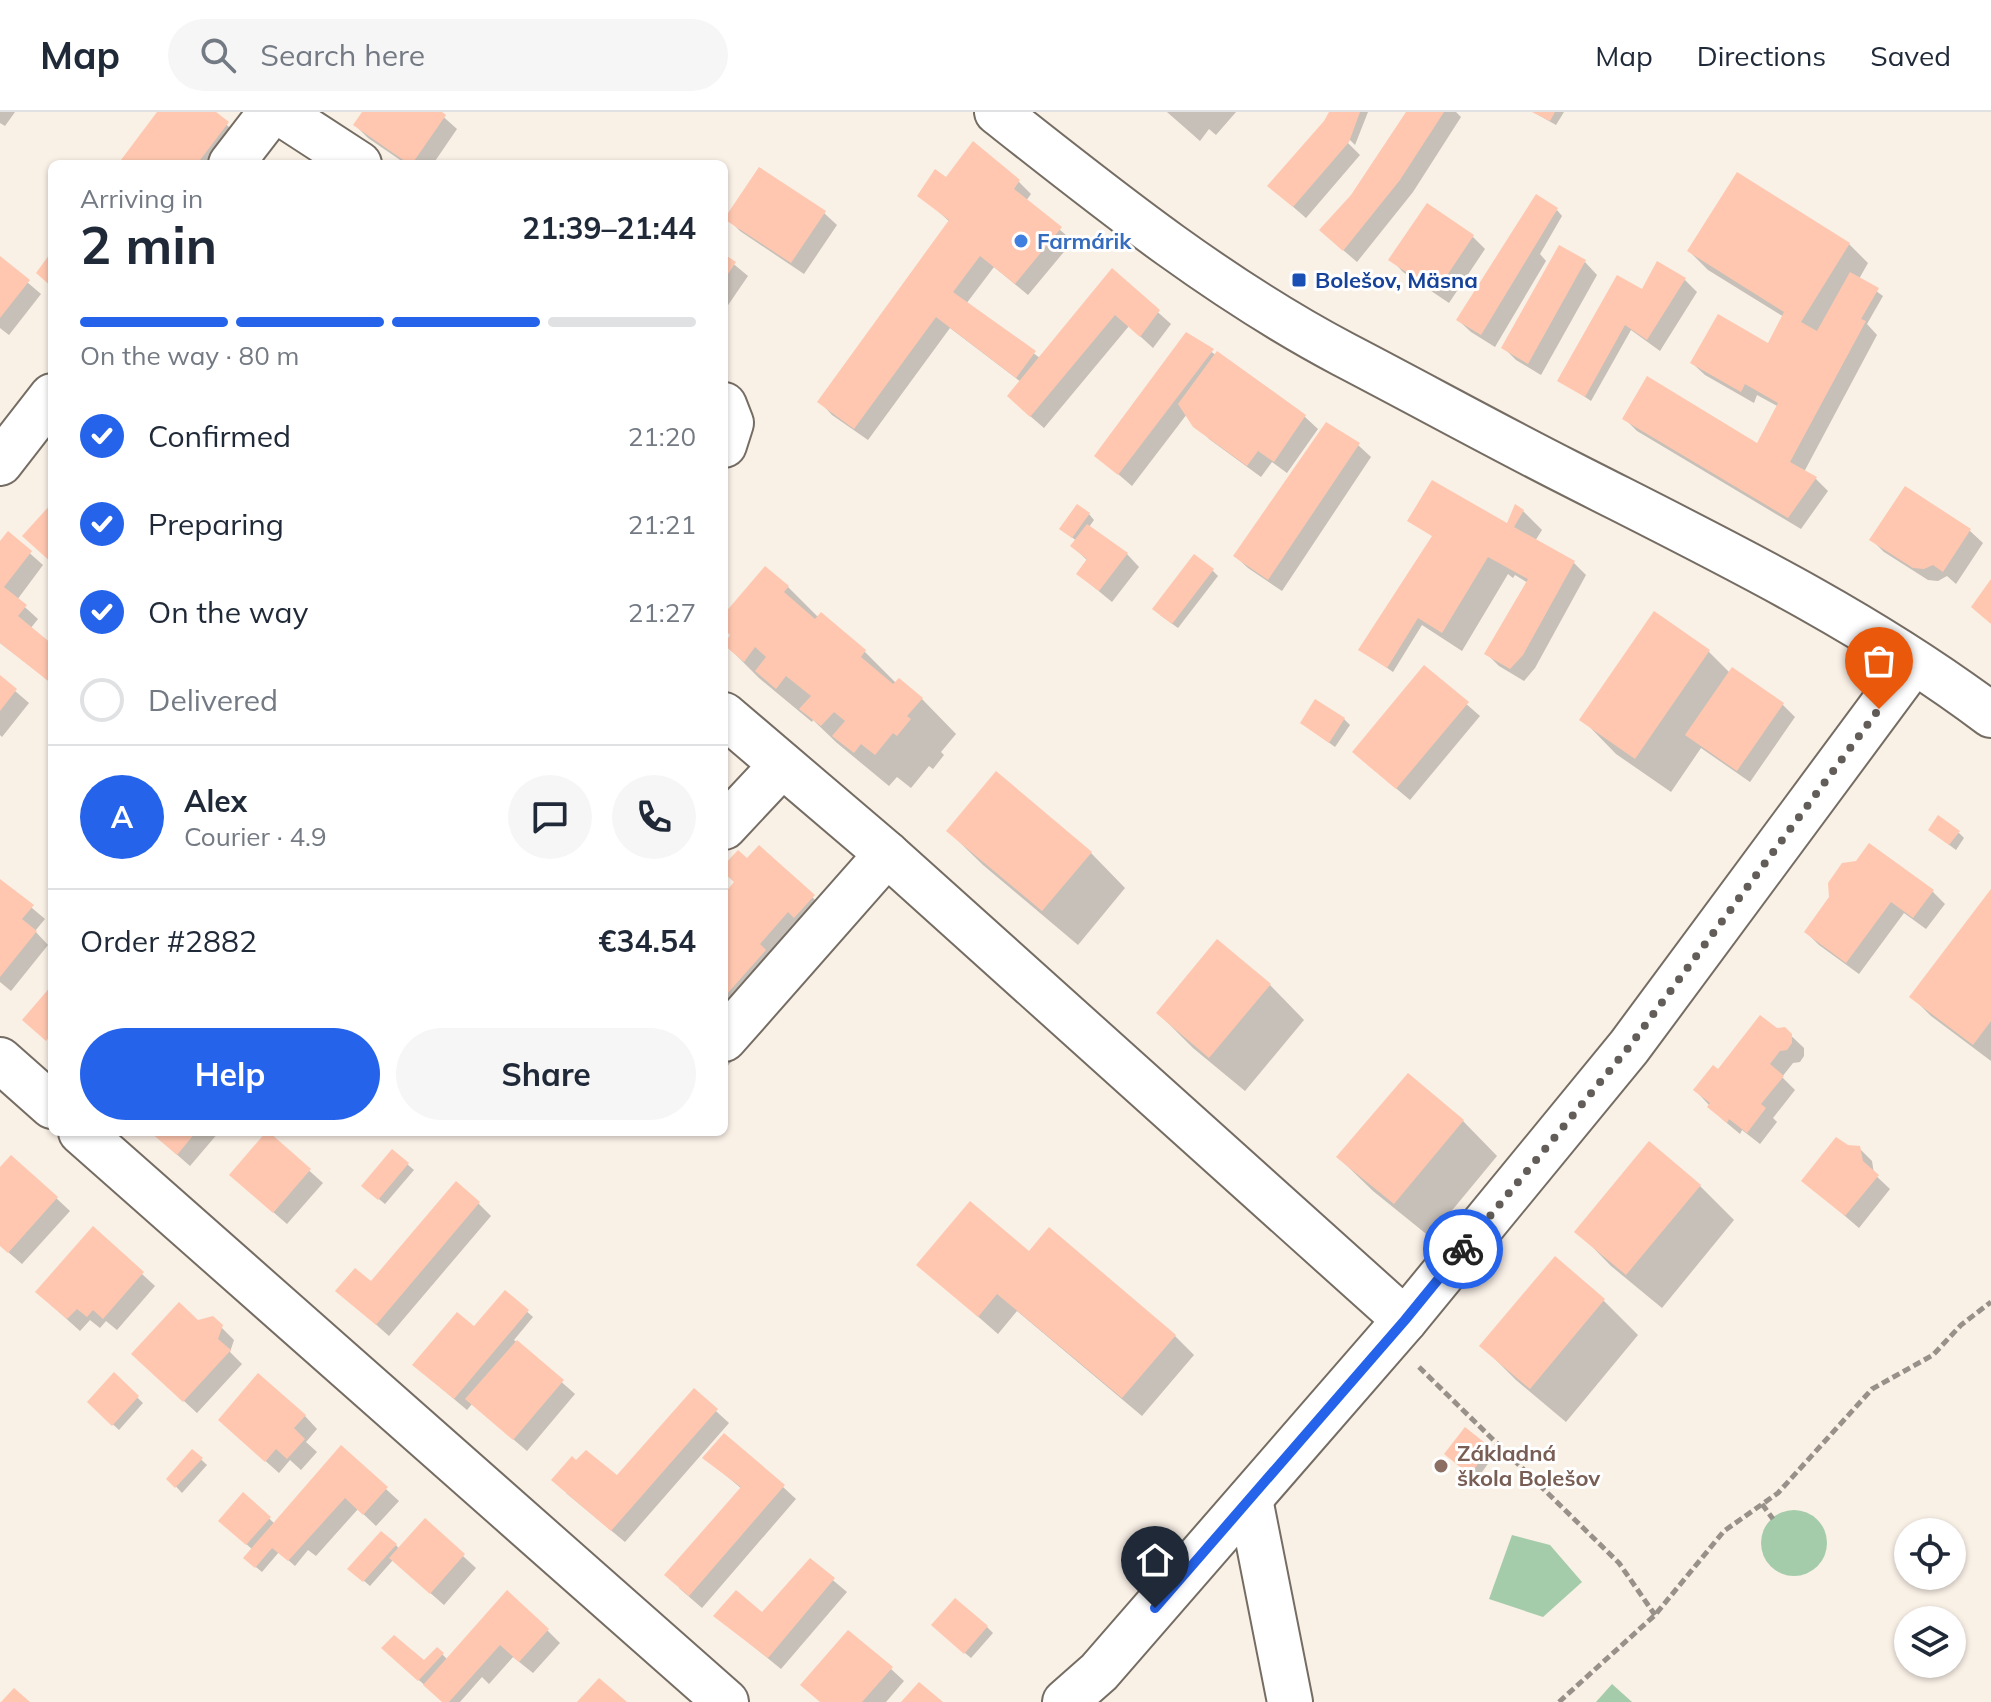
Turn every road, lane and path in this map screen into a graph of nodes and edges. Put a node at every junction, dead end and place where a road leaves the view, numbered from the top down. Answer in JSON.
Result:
{"nodes":[{"id":1,"x":271,"y":112,"type":"edge"},
{"id":2,"x":279,"y":112,"type":"edge"},
{"id":3,"x":997,"y":112,"type":"edge"},
{"id":4,"x":234,"y":160,"type":"edge"},
{"id":5,"x":353,"y":160,"type":"edge"},
{"id":6,"x":48,"y":401,"type":"edge"},
{"id":7,"x":0,"y":463,"type":"edge"},
{"id":8,"x":1914,"y":662,"type":"junction"},
{"id":9,"x":1991,"y":715,"type":"edge"},
{"id":10,"x":728,"y":718,"type":"edge"},
{"id":11,"x":782,"y":765,"type":"junction"},
{"id":12,"x":728,"y":823,"type":"edge"},
{"id":13,"x":887,"y":854,"type":"junction"},
{"id":14,"x":728,"y":1034,"type":"edge"},
{"id":15,"x":0,"y":1060,"type":"edge"},
{"id":16,"x":48,"y":1102,"type":"edge"},
{"id":17,"x":86,"y":1136,"type":"edge"},
{"id":18,"x":1991,"y":1302,"type":"edge"},
{"id":19,"x":1408,"y":1340,"type":"junction"},
{"id":20,"x":1250,"y":1499,"type":"junction"},
{"id":21,"x":1762,"y":1504,"type":"junction"},
{"id":22,"x":1773,"y":1519,"type":"dead end"},
{"id":23,"x":1655,"y":1615,"type":"junction"},
{"id":24,"x":726,"y":1702,"type":"edge"},
{"id":25,"x":1065,"y":1702,"type":"edge"},
{"id":26,"x":1290,"y":1702,"type":"edge"},
{"id":27,"x":1559,"y":1702,"type":"edge"}],
"edges":[{"from":1,"to":4,"type":"street"},
{"from":2,"to":5,"type":"street"},
{"from":3,"to":8,"type":"street"},
{"from":6,"to":7,"type":"street"},
{"from":8,"to":9,"type":"street"},
{"from":8,"to":19,"type":"street"},
{"from":10,"to":11,"type":"street"},
{"from":11,"to":12,"type":"street"},
{"from":11,"to":13,"type":"street"},
{"from":13,"to":14,"type":"street"},
{"from":13,"to":19,"type":"street"},
{"from":15,"to":16,"type":"street"},
{"from":17,"to":24,"type":"street"},
{"from":18,"to":21,"type":"path"},
{"from":19,"to":20,"type":"street"},
{"from":19,"to":23,"type":"path"},
{"from":20,"to":25,"type":"street"},
{"from":20,"to":26,"type":"street"},
{"from":21,"to":22,"type":"path"},
{"from":21,"to":23,"type":"path"},
{"from":23,"to":27,"type":"path"}]}
